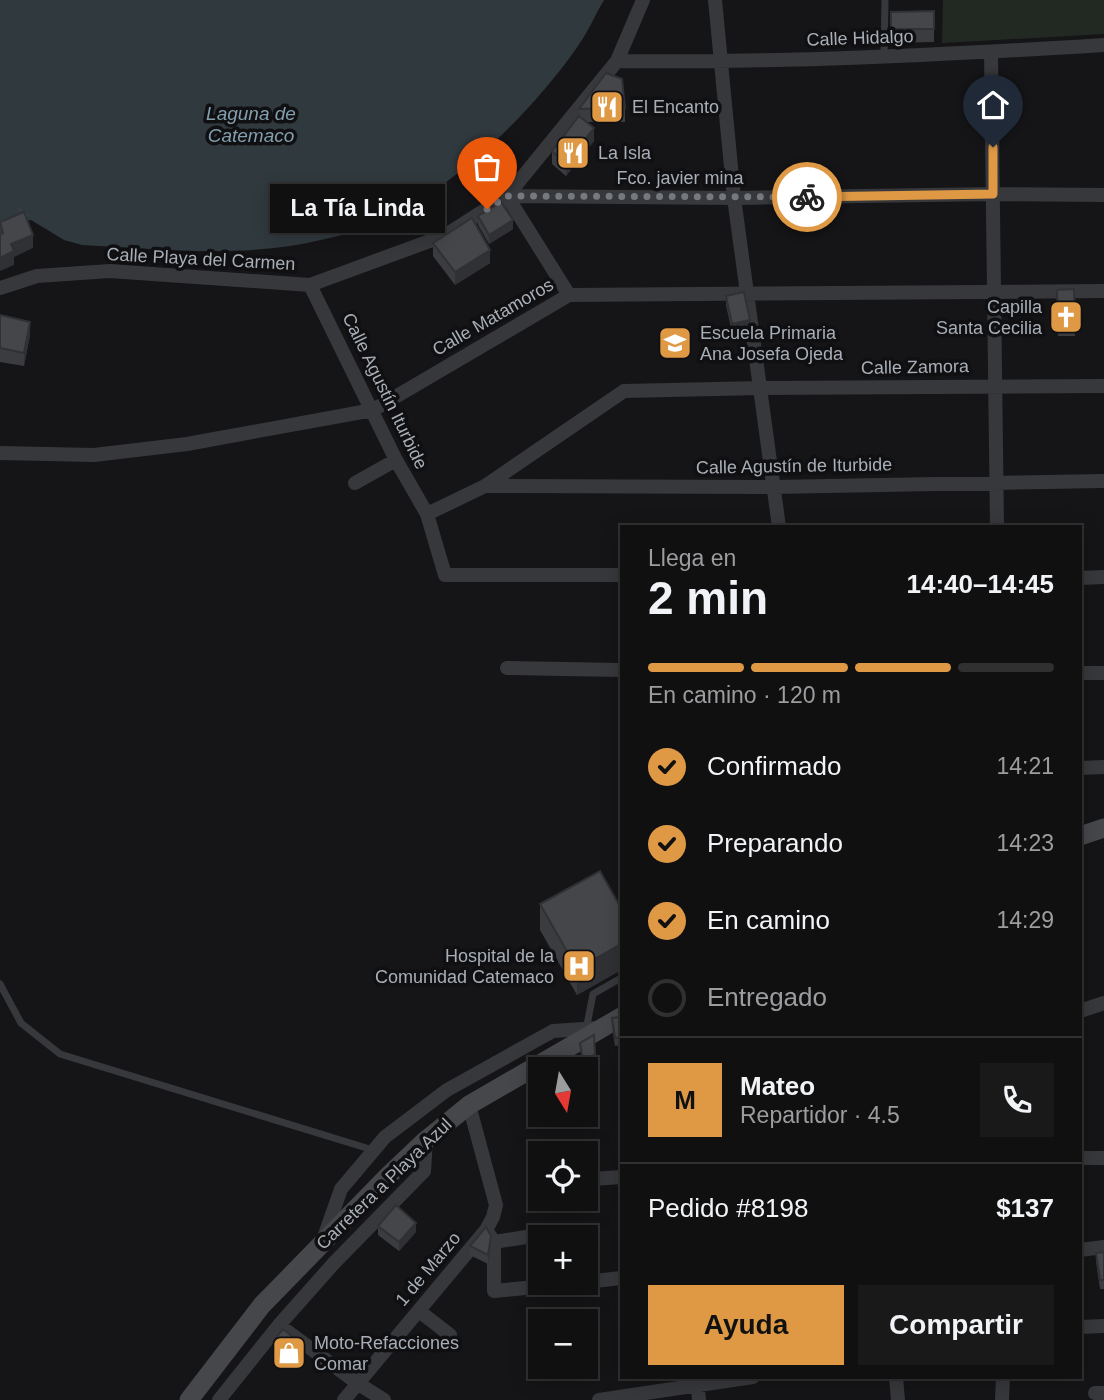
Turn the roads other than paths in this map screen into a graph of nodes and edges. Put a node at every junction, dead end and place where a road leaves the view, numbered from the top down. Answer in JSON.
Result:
{"nodes":[{"id":1,"x":643,"y":0,"type":"edge"},
{"id":2,"x":715,"y":0,"type":"edge"},
{"id":3,"x":885,"y":0,"type":"edge"},
{"id":4,"x":1104,"y":45,"type":"edge"},
{"id":5,"x":991,"y":52,"type":"junction"},
{"id":6,"x":884,"y":56,"type":"junction"},
{"id":7,"x":617,"y":61,"type":"junction"},
{"id":8,"x":722,"y":62,"type":"junction"},
{"id":9,"x":993,"y":194,"type":"junction"},
{"id":10,"x":1104,"y":195,"type":"edge"},
{"id":11,"x":507,"y":196,"type":"junction"},
{"id":12,"x":734,"y":198,"type":"junction"},
{"id":13,"x":310,"y":285,"type":"junction"},
{"id":14,"x":0,"y":288,"type":"edge"},
{"id":15,"x":995,"y":290,"type":"junction"},
{"id":16,"x":1104,"y":290,"type":"edge"},
{"id":17,"x":749,"y":294,"type":"junction"},
{"id":18,"x":569,"y":295,"type":"junction"},
{"id":19,"x":996,"y":385,"type":"junction"},
{"id":20,"x":1104,"y":386,"type":"edge"},
{"id":21,"x":761,"y":387,"type":"junction"},
{"id":22,"x":373,"y":410,"type":"junction"},
{"id":23,"x":0,"y":453,"type":"edge"},
{"id":24,"x":396,"y":460,"type":"junction"},
{"id":25,"x":997,"y":481,"type":"junction"},
{"id":26,"x":1104,"y":481,"type":"edge"},
{"id":27,"x":355,"y":483,"type":"dead end"},
{"id":28,"x":485,"y":486,"type":"junction"},
{"id":29,"x":773,"y":487,"type":"junction"},
{"id":30,"x":427,"y":514,"type":"junction"},
{"id":31,"x":779,"y":525,"type":"edge"},
{"id":32,"x":996,"y":525,"type":"edge"},
{"id":33,"x":620,"y":575,"type":"edge"},
{"id":34,"x":1104,"y":577,"type":"edge"},
{"id":35,"x":1082,"y":578,"type":"edge"},
{"id":36,"x":507,"y":668,"type":"dead end"},
{"id":37,"x":620,"y":670,"type":"edge"},
{"id":38,"x":1082,"y":673,"type":"edge"},
{"id":39,"x":1104,"y":673,"type":"edge"},
{"id":40,"x":1104,"y":767,"type":"edge"},
{"id":41,"x":1082,"y":768,"type":"edge"},
{"id":42,"x":1104,"y":828,"type":"edge"},
{"id":43,"x":1082,"y":835,"type":"edge"},
{"id":44,"x":620,"y":979,"type":"edge"},
{"id":45,"x":0,"y":984,"type":"edge"},
{"id":46,"x":1104,"y":1003,"type":"edge"},
{"id":47,"x":1082,"y":1010,"type":"edge"},
{"id":48,"x":599,"y":1028,"type":"edge"},
{"id":49,"x":469,"y":1105,"type":"junction"},
{"id":50,"x":426,"y":1140,"type":"junction"},
{"id":51,"x":373,"y":1150,"type":"junction"},
{"id":52,"x":1082,"y":1158,"type":"edge"},
{"id":53,"x":1104,"y":1158,"type":"edge"},
{"id":54,"x":620,"y":1177,"type":"edge"},
{"id":55,"x":598,"y":1179,"type":"edge"},
{"id":56,"x":528,"y":1234,"type":"edge"},
{"id":57,"x":490,"y":1236,"type":"junction"},
{"id":58,"x":322,"y":1243,"type":"junction"},
{"id":59,"x":1104,"y":1247,"type":"edge"},
{"id":60,"x":1082,"y":1250,"type":"edge"},
{"id":61,"x":620,"y":1278,"type":"edge"},
{"id":62,"x":598,"y":1281,"type":"edge"},
{"id":63,"x":528,"y":1288,"type":"edge"},
{"id":64,"x":419,"y":1311,"type":"junction"},
{"id":65,"x":279,"y":1325,"type":"junction"},
{"id":66,"x":1104,"y":1326,"type":"edge"},
{"id":67,"x":1082,"y":1327,"type":"edge"},
{"id":68,"x":450,"y":1335,"type":"dead end"},
{"id":69,"x":743,"y":1379,"type":"edge"},
{"id":70,"x":896,"y":1379,"type":"edge"},
{"id":71,"x":1003,"y":1379,"type":"edge"},
{"id":72,"x":357,"y":1383,"type":"junction"},
{"id":73,"x":698,"y":1388,"type":"edge"},
{"id":74,"x":189,"y":1400,"type":"edge"},
{"id":75,"x":219,"y":1400,"type":"edge"},
{"id":76,"x":344,"y":1400,"type":"edge"},
{"id":77,"x":384,"y":1400,"type":"edge"},
{"id":78,"x":599,"y":1400,"type":"edge"},
{"id":79,"x":898,"y":1400,"type":"edge"},
{"id":80,"x":1002,"y":1400,"type":"edge"}],
"edges":[{"from":1,"to":7,"type":"street"},
{"from":2,"to":8,"type":"street"},
{"from":3,"to":6,"type":"lane"},
{"from":4,"to":5,"type":"street","name":"Calle Hidalgo"},
{"from":5,"to":6,"type":"street","name":"Calle Hidalgo"},
{"from":5,"to":9,"type":"street"},
{"from":6,"to":8,"type":"street","name":"Calle Hidalgo"},
{"from":7,"to":8,"type":"street","name":"Calle Hidalgo"},
{"from":7,"to":11,"type":"street"},
{"from":8,"to":12,"type":"street"},
{"from":9,"to":10,"type":"street","name":"Fco. javier mina"},
{"from":9,"to":12,"type":"street","name":"Fco. javier mina"},
{"from":9,"to":15,"type":"street"},
{"from":11,"to":12,"type":"street","name":"Fco. javier mina"},
{"from":11,"to":13,"type":"street","name":"Calle Playa del Carmen"},
{"from":11,"to":18,"type":"street"},
{"from":12,"to":17,"type":"street"},
{"from":13,"to":14,"type":"street","name":"Calle Playa del Carmen"},
{"from":13,"to":22,"type":"street","name":"Calle Agustín Iturbide"},
{"from":15,"to":16,"type":"street","name":"Calle Matamoros"},
{"from":15,"to":17,"type":"street","name":"Calle Matamoros"},
{"from":15,"to":19,"type":"street"},
{"from":17,"to":18,"type":"street","name":"Calle Matamoros"},
{"from":17,"to":21,"type":"street"},
{"from":18,"to":22,"type":"street","name":"Calle Matamoros"},
{"from":19,"to":20,"type":"street","name":"Calle Zamora"},
{"from":19,"to":21,"type":"street","name":"Calle Zamora"},
{"from":19,"to":25,"type":"street"},
{"from":21,"to":28,"type":"street","name":"Calle Zamora"},
{"from":21,"to":29,"type":"street"},
{"from":22,"to":23,"type":"street","name":"Calle Matamoros"},
{"from":22,"to":24,"type":"street","name":"Calle Agustín Iturbide"},
{"from":24,"to":27,"type":"street"},
{"from":24,"to":30,"type":"street","name":"Calle Agustín Iturbide"},
{"from":25,"to":26,"type":"street","name":"Calle Agustín de Iturbide"},
{"from":25,"to":29,"type":"street","name":"Calle Agustín de Iturbide"},
{"from":25,"to":32,"type":"street"},
{"from":28,"to":29,"type":"street","name":"Calle Agustín de Iturbide"},
{"from":28,"to":30,"type":"street","name":"Calle Zamora"},
{"from":29,"to":31,"type":"street"},
{"from":30,"to":33,"type":"street","name":"Calle Agustín Iturbide"},
{"from":34,"to":35,"type":"street"},
{"from":36,"to":37,"type":"street"},
{"from":38,"to":39,"type":"street"},
{"from":40,"to":41,"type":"street"},
{"from":42,"to":43,"type":"main road"},
{"from":44,"to":48,"type":"lane"},
{"from":45,"to":51,"type":"lane"},
{"from":46,"to":47,"type":"street"},
{"from":48,"to":49,"type":"main road","name":"Carretera a Playa Azul"},
{"from":48,"to":51,"type":"street"},
{"from":49,"to":50,"type":"main road","name":"Carretera a Playa Azul"},
{"from":49,"to":57,"type":"street","name":"1 de Marzo"},
{"from":50,"to":58,"type":"main road","name":"Carretera a Playa Azul"},
{"from":50,"to":65,"type":"street"},
{"from":51,"to":58,"type":"street"},
{"from":52,"to":53,"type":"street"},
{"from":54,"to":55,"type":"street"},
{"from":56,"to":57,"type":"street"},
{"from":57,"to":63,"type":"street"},
{"from":57,"to":64,"type":"street","name":"1 de Marzo"},
{"from":58,"to":74,"type":"main road","name":"Carretera a Playa Azul"},
{"from":59,"to":60,"type":"street"},
{"from":61,"to":62,"type":"street"},
{"from":64,"to":68,"type":"street"},
{"from":64,"to":72,"type":"street","name":"1 de Marzo"},
{"from":65,"to":72,"type":"street"},
{"from":65,"to":75,"type":"street"},
{"from":66,"to":67,"type":"street"},
{"from":69,"to":73,"type":"street"},
{"from":70,"to":79,"type":"street"},
{"from":71,"to":80,"type":"street"},
{"from":72,"to":76,"type":"street","name":"1 de Marzo"},
{"from":72,"to":77,"type":"street"},
{"from":73,"to":78,"type":"street"}]}
